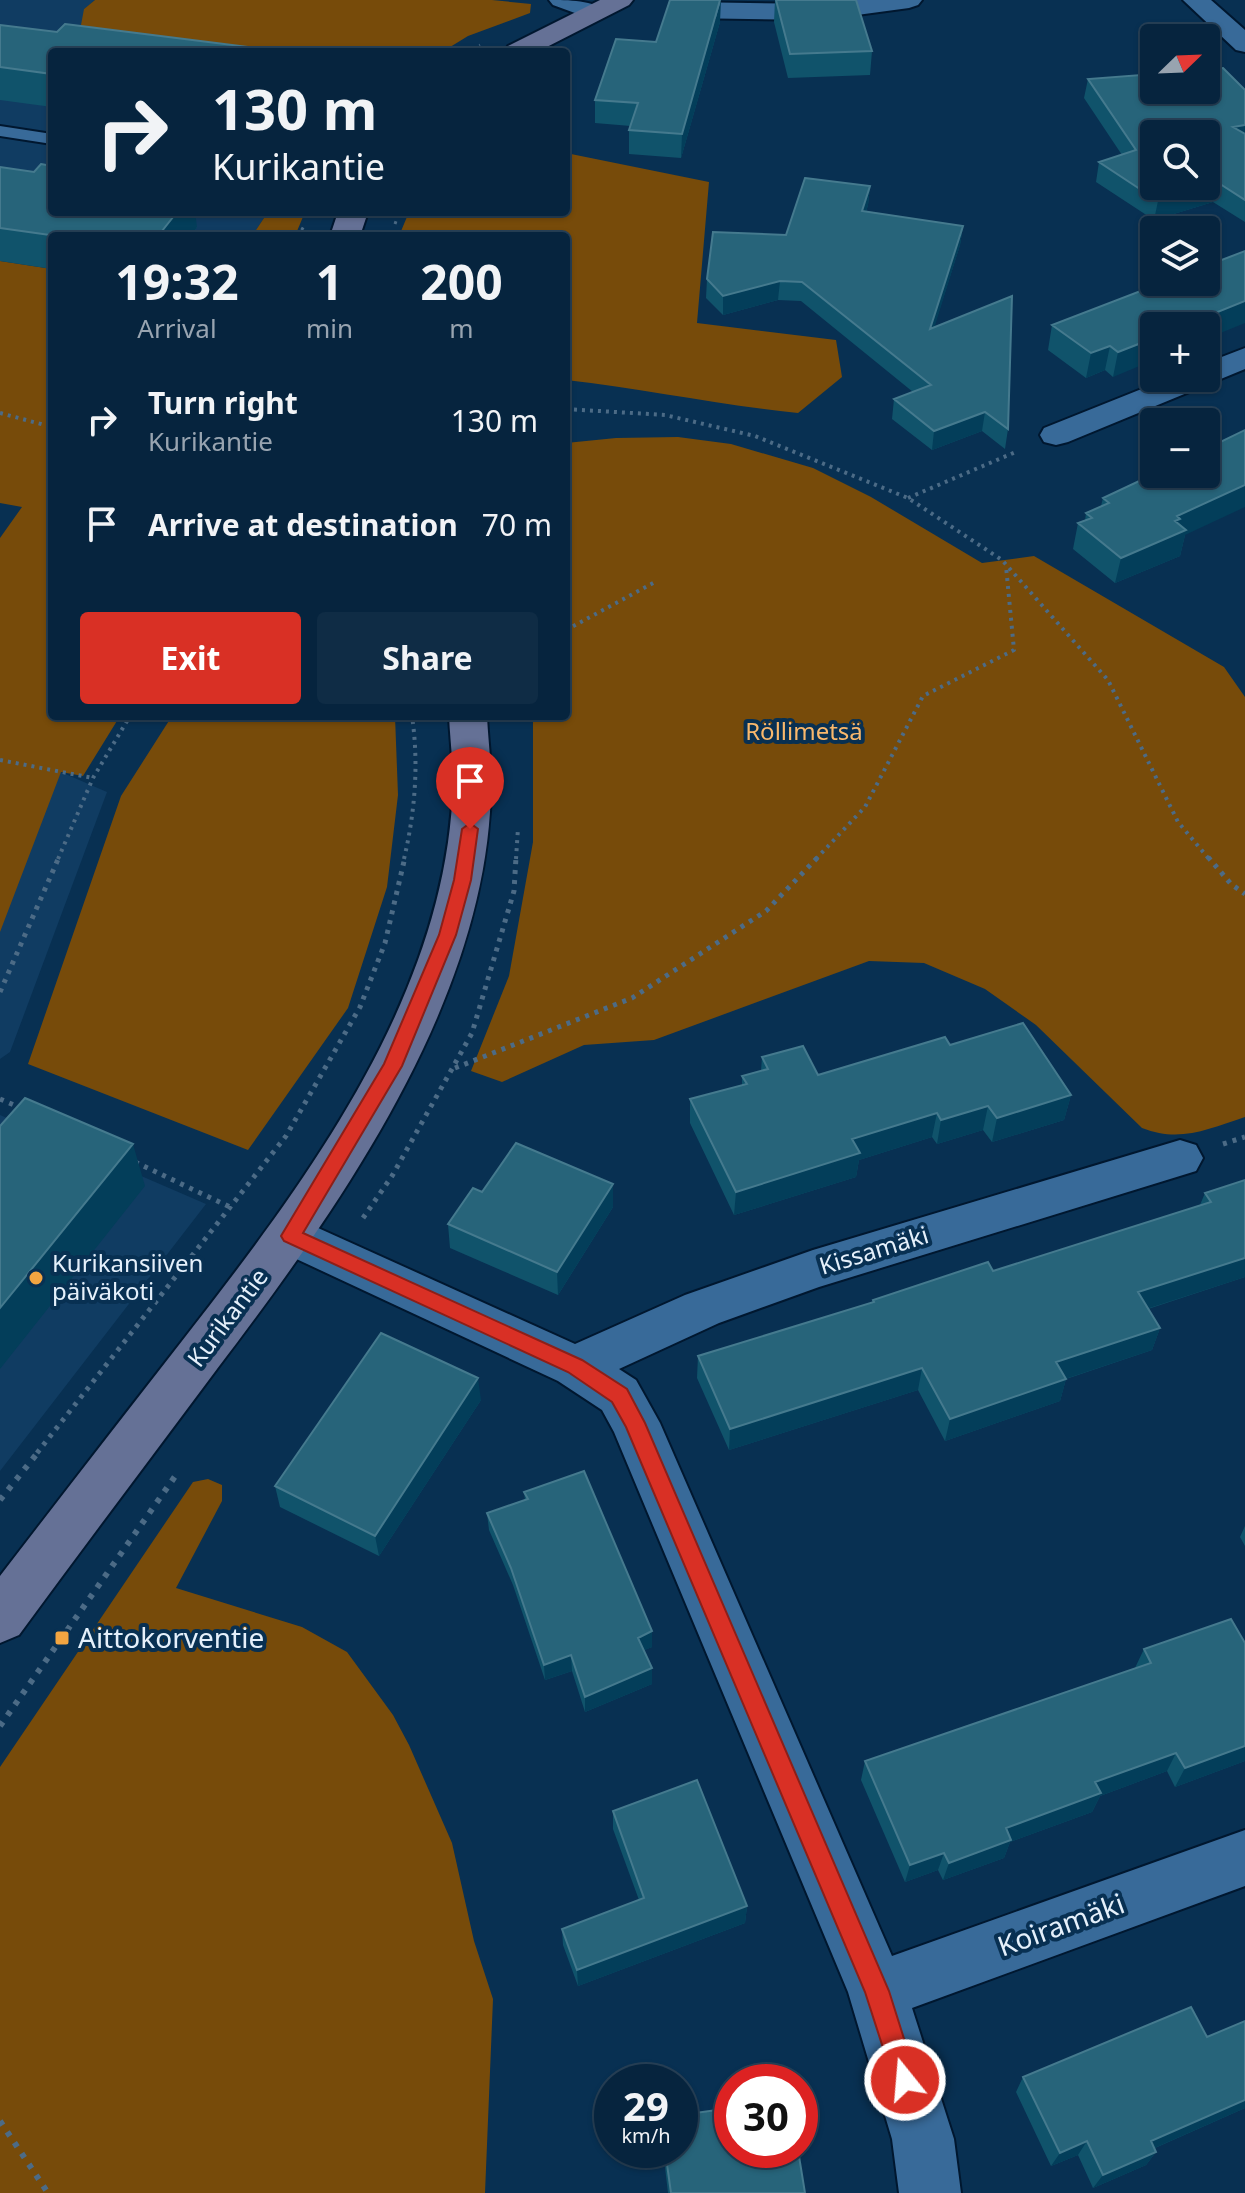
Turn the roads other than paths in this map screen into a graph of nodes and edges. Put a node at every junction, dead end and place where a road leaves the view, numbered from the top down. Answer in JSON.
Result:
{"nodes":[{"id":1,"x":562,"y":0,"type":"edge"},
{"id":2,"x":620,"y":0,"type":"edge"},
{"id":3,"x":909,"y":0,"type":"edge"},
{"id":4,"x":1188,"y":0,"type":"edge"},
{"id":5,"x":1196,"y":0,"type":"edge"},
{"id":6,"x":686,"y":10,"type":"edge"},
{"id":7,"x":594,"y":12,"type":"junction"},
{"id":8,"x":1245,"y":44,"type":"edge"},
{"id":9,"x":525,"y":48,"type":"edge"},
{"id":10,"x":0,"y":131,"type":"edge"},
{"id":11,"x":48,"y":138,"type":"edge"},
{"id":12,"x":1245,"y":358,"type":"edge"},
{"id":13,"x":1220,"y":368,"type":"edge"},
{"id":14,"x":1162,"y":392,"type":"edge"},
{"id":15,"x":1056,"y":435,"type":"road end"},
{"id":16,"x":468,"y":720,"type":"edge"},
{"id":17,"x":1180,"y":1158,"type":"dead end"},
{"id":18,"x":291,"y":1236,"type":"junction"},
{"id":19,"x":575,"y":1366,"type":"junction"},
{"id":20,"x":0,"y":1618,"type":"edge"},
{"id":21,"x":1245,"y":1858,"type":"edge"},
{"id":22,"x":877,"y":1991,"type":"junction"},
{"id":23,"x":930,"y":2193,"type":"edge"}],
"edges":[{"from":1,"to":7,"type":"street"},
{"from":2,"to":7,"type":"main road"},
{"from":3,"to":6,"type":"street"},
{"from":4,"to":5,"type":"street"},
{"from":5,"to":8,"type":"street"},
{"from":7,"to":9,"type":"main road"},
{"from":10,"to":11,"type":"lane"},
{"from":12,"to":13,"type":"street"},
{"from":14,"to":15,"type":"street"},
{"from":16,"to":18,"type":"main road","name":"Kurikantie"},
{"from":17,"to":19,"type":"street","name":"Kissamäki"},
{"from":18,"to":19,"type":"street"},
{"from":18,"to":20,"type":"main road","name":"Kurikantie"},
{"from":19,"to":22,"type":"street"},
{"from":21,"to":22,"type":"street","name":"Koiramäki"},
{"from":22,"to":23,"type":"street"}]}
